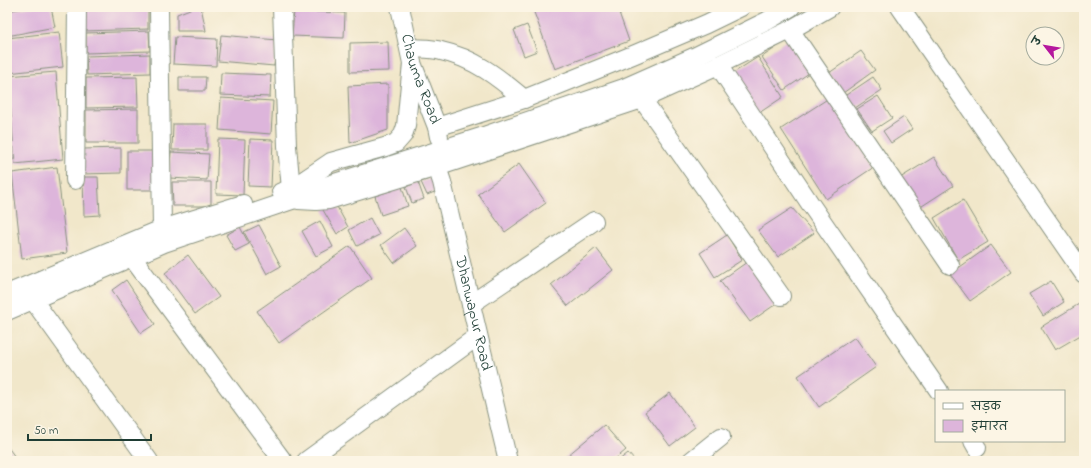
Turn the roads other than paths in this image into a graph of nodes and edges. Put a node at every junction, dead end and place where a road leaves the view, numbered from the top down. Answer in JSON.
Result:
{"nodes":[{"id":1,"x":77,"y":7,"type":"edge"},
{"id":2,"x":159,"y":7,"type":"edge"},
{"id":3,"x":282,"y":7,"type":"edge"},
{"id":4,"x":400,"y":7,"type":"edge"},
{"id":5,"x":741,"y":7,"type":"edge"},
{"id":6,"x":791,"y":7,"type":"edge"},
{"id":7,"x":830,"y":7,"type":"edge"},
{"id":8,"x":900,"y":7,"type":"edge"},
{"id":9,"x":790,"y":30,"type":"junction"},
{"id":10,"x":411,"y":56,"type":"junction"},
{"id":11,"x":718,"y":65,"type":"junction"},
{"id":12,"x":524,"y":98,"type":"junction"},
{"id":13,"x":642,"y":99,"type":"junction"},
{"id":14,"x":437,"y":127,"type":"junction"},
{"id":15,"x":441,"y":150,"type":"junction"},
{"id":16,"x":437,"y":167,"type":"junction"},
{"id":17,"x":76,"y":180,"type":"dead end"},
{"id":18,"x":296,"y":194,"type":"junction"},
{"id":19,"x":594,"y":221,"type":"dead end"},
{"id":20,"x":162,"y":229,"type":"junction"},
{"id":21,"x":127,"y":251,"type":"junction"},
{"id":22,"x":950,"y":265,"type":"dead end"},
{"id":23,"x":1084,"y":274,"type":"edge"},
{"id":24,"x":30,"y":293,"type":"junction"},
{"id":25,"x":7,"y":294,"type":"edge"},
{"id":26,"x":780,"y":296,"type":"dead end"},
{"id":27,"x":471,"y":304,"type":"junction"},
{"id":28,"x":7,"y":311,"type":"edge"},
{"id":29,"x":478,"y":336,"type":"junction"},
{"id":30,"x":938,"y":390,"type":"edge"},
{"id":31,"x":721,"y":437,"type":"dead end"},
{"id":32,"x":148,"y":461,"type":"edge"},
{"id":33,"x":284,"y":461,"type":"edge"},
{"id":34,"x":306,"y":461,"type":"edge"},
{"id":35,"x":508,"y":461,"type":"edge"},
{"id":36,"x":691,"y":461,"type":"edge"}],
"edges":[{"from":1,"to":17,"type":"street"},
{"from":2,"to":20,"type":"street"},
{"from":3,"to":18,"type":"street"},
{"from":4,"to":10,"type":"street","name":"Chauma Road"},
{"from":5,"to":12,"type":"street"},
{"from":6,"to":15,"type":"street"},
{"from":7,"to":9,"type":"street"},
{"from":8,"to":23,"type":"street"},
{"from":9,"to":11,"type":"street"},
{"from":9,"to":22,"type":"street"},
{"from":10,"to":12,"type":"street"},
{"from":10,"to":14,"type":"street","name":"Chauma Road"},
{"from":10,"to":18,"type":"street"},
{"from":11,"to":13,"type":"street"},
{"from":11,"to":30,"type":"street"},
{"from":12,"to":14,"type":"street"},
{"from":13,"to":16,"type":"street"},
{"from":13,"to":26,"type":"street"},
{"from":14,"to":15,"type":"street","name":"Chauma Road"},
{"from":15,"to":18,"type":"street"},
{"from":16,"to":18,"type":"street"},
{"from":16,"to":27,"type":"street","name":"Dhanwapur Road"},
{"from":18,"to":20,"type":"street"},
{"from":18,"to":21,"type":"street"},
{"from":19,"to":27,"type":"street"},
{"from":20,"to":21,"type":"street"},
{"from":21,"to":24,"type":"street"},
{"from":21,"to":33,"type":"street"},
{"from":24,"to":25,"type":"street"},
{"from":24,"to":28,"type":"street"},
{"from":24,"to":32,"type":"street"},
{"from":27,"to":29,"type":"street","name":"Dhanwapur Road"},
{"from":29,"to":34,"type":"street"},
{"from":29,"to":35,"type":"street","name":"Dhanwapur Road"},
{"from":31,"to":36,"type":"street"}]}
